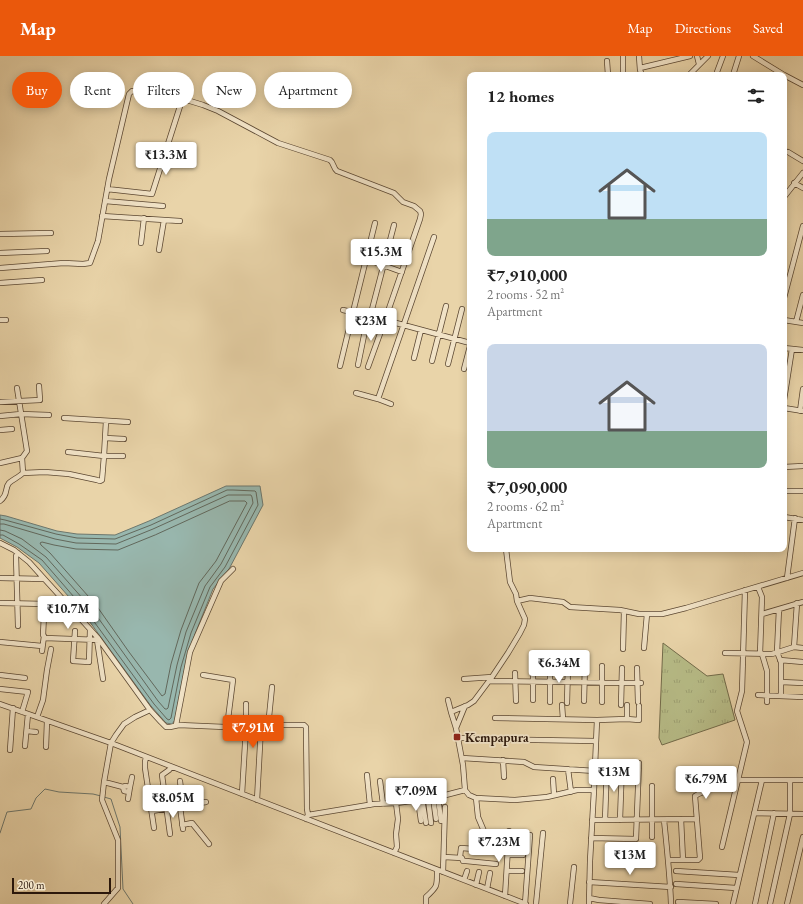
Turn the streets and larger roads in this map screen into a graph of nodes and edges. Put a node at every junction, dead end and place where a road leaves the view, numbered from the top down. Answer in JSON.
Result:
{"nodes":[{"id":1,"x":623,"y":56,"type":"edge"},
{"id":2,"x":640,"y":56,"type":"edge"},
{"id":3,"x":690,"y":56,"type":"edge"},
{"id":4,"x":697,"y":56,"type":"edge"},
{"id":5,"x":708,"y":56,"type":"edge"},
{"id":6,"x":723,"y":56,"type":"edge"},
{"id":7,"x":739,"y":56,"type":"edge"},
{"id":8,"x":753,"y":56,"type":"edge"},
{"id":9,"x":607,"y":61,"type":"dead end"},
{"id":10,"x":699,"y":64,"type":"junction"},
{"id":11,"x":640,"y":68,"type":"junction"},
{"id":12,"x":608,"y":72,"type":"edge"},
{"id":13,"x":623,"y":72,"type":"edge"},
{"id":14,"x":640,"y":72,"type":"edge"},
{"id":15,"x":693,"y":72,"type":"edge"},
{"id":16,"x":717,"y":72,"type":"dead end"},
{"id":17,"x":734,"y":72,"type":"edge"},
{"id":18,"x":779,"y":72,"type":"edge"},
{"id":19,"x":787,"y":77,"type":"edge"},
{"id":20,"x":803,"y":85,"type":"edge"},
{"id":21,"x":133,"y":91,"type":"edge"},
{"id":22,"x":194,"y":103,"type":"edge"},
{"id":23,"x":179,"y":108,"type":"edge"},
{"id":24,"x":788,"y":152,"type":"dead end"},
{"id":25,"x":803,"y":160,"type":"edge"},
{"id":26,"x":803,"y":173,"type":"edge"},
{"id":27,"x":794,"y":184,"type":"junction"},
{"id":28,"x":803,"y":188,"type":"edge"},
{"id":29,"x":108,"y":189,"type":"junction"},
{"id":30,"x":787,"y":193,"type":"edge"},
{"id":31,"x":105,"y":201,"type":"junction"},
{"id":32,"x":163,"y":206,"type":"dead end"},
{"id":33,"x":102,"y":216,"type":"junction"},
{"id":34,"x":144,"y":218,"type":"junction"},
{"id":35,"x":164,"y":220,"type":"junction"},
{"id":36,"x":180,"y":221,"type":"dead end"},
{"id":37,"x":375,"y":223,"type":"dead end"},
{"id":38,"x":394,"y":225,"type":"dead end"},
{"id":39,"x":803,"y":226,"type":"edge"},
{"id":40,"x":51,"y":233,"type":"dead end"},
{"id":41,"x":0,"y":234,"type":"edge"},
{"id":42,"x":434,"y":236,"type":"dead end"},
{"id":43,"x":141,"y":243,"type":"dead end"},
{"id":44,"x":159,"y":250,"type":"dead end"},
{"id":45,"x":47,"y":251,"type":"dead end"},
{"id":46,"x":0,"y":253,"type":"edge"},
{"id":47,"x":366,"y":259,"type":"junction"},
{"id":48,"x":384,"y":266,"type":"junction"},
{"id":49,"x":0,"y":268,"type":"edge"},
{"id":50,"x":402,"y":272,"type":"junction"},
{"id":51,"x":787,"y":277,"type":"edge"},
{"id":52,"x":42,"y":280,"type":"dead end"},
{"id":53,"x":0,"y":283,"type":"edge"},
{"id":54,"x":803,"y":295,"type":"edge"},
{"id":55,"x":446,"y":306,"type":"dead end"},
{"id":56,"x":462,"y":309,"type":"dead end"},
{"id":57,"x":344,"y":310,"type":"dead end"},
{"id":58,"x":353,"y":312,"type":"junction"},
{"id":59,"x":369,"y":317,"type":"junction"},
{"id":60,"x":0,"y":320,"type":"edge"},
{"id":61,"x":6,"y":320,"type":"dead end"},
{"id":62,"x":385,"y":320,"type":"junction"},
{"id":63,"x":787,"y":320,"type":"edge"},
{"id":64,"x":796,"y":322,"type":"junction"},
{"id":65,"x":803,"y":323,"type":"edge"},
{"id":66,"x":404,"y":326,"type":"junction"},
{"id":67,"x":421,"y":330,"type":"junction"},
{"id":68,"x":439,"y":335,"type":"junction"},
{"id":69,"x":454,"y":339,"type":"junction"},
{"id":70,"x":467,"y":344,"type":"edge"},
{"id":71,"x":787,"y":348,"type":"edge"},
{"id":72,"x":792,"y":349,"type":"junction"},
{"id":73,"x":803,"y":350,"type":"edge"},
{"id":74,"x":467,"y":357,"type":"edge"},
{"id":75,"x":414,"y":358,"type":"dead end"},
{"id":76,"x":432,"y":362,"type":"dead end"},
{"id":77,"x":448,"y":364,"type":"dead end"},
{"id":78,"x":358,"y":365,"type":"dead end"},
{"id":79,"x":340,"y":366,"type":"dead end"},
{"id":80,"x":368,"y":367,"type":"dead end"},
{"id":81,"x":464,"y":369,"type":"dead end"},
{"id":82,"x":787,"y":381,"type":"edge"},
{"id":83,"x":39,"y":386,"type":"dead end"},
{"id":84,"x":17,"y":388,"type":"dead end"},
{"id":85,"x":803,"y":389,"type":"edge"},
{"id":86,"x":356,"y":393,"type":"dead end"},
{"id":87,"x":378,"y":399,"type":"junction"},
{"id":88,"x":19,"y":401,"type":"junction"},
{"id":89,"x":0,"y":402,"type":"edge"},
{"id":90,"x":391,"y":404,"type":"dead end"},
{"id":91,"x":787,"y":409,"type":"edge"},
{"id":92,"x":801,"y":411,"type":"edge"},
{"id":93,"x":21,"y":414,"type":"junction"},
{"id":94,"x":49,"y":415,"type":"dead end"},
{"id":95,"x":0,"y":416,"type":"edge"},
{"id":96,"x":64,"y":418,"type":"dead end"},
{"id":97,"x":106,"y":421,"type":"junction"},
{"id":98,"x":128,"y":422,"type":"dead end"},
{"id":99,"x":12,"y":429,"type":"dead end"},
{"id":100,"x":0,"y":430,"type":"edge"},
{"id":101,"x":105,"y":438,"type":"junction"},
{"id":102,"x":124,"y":439,"type":"dead end"},
{"id":103,"x":68,"y":452,"type":"dead end"},
{"id":104,"x":104,"y":456,"type":"junction"},
{"id":105,"x":123,"y":456,"type":"dead end"},
{"id":106,"x":22,"y":458,"type":"junction"},
{"id":107,"x":0,"y":463,"type":"edge"},
{"id":108,"x":803,"y":466,"type":"edge"},
{"id":109,"x":787,"y":467,"type":"edge"},
{"id":110,"x":23,"y":473,"type":"junction"},
{"id":111,"x":803,"y":491,"type":"edge"},
{"id":112,"x":787,"y":492,"type":"edge"},
{"id":113,"x":0,"y":501,"type":"edge"},
{"id":114,"x":803,"y":513,"type":"edge"},
{"id":115,"x":787,"y":517,"type":"edge"},
{"id":116,"x":795,"y":518,"type":"junction"},
{"id":117,"x":803,"y":520,"type":"edge"},
{"id":118,"x":0,"y":543,"type":"edge"},
{"id":119,"x":506,"y":552,"type":"edge"},
{"id":120,"x":18,"y":553,"type":"junction"},
{"id":121,"x":233,"y":569,"type":"dead end"},
{"id":122,"x":803,"y":573,"type":"edge"},
{"id":123,"x":0,"y":578,"type":"edge"},
{"id":124,"x":16,"y":578,"type":"junction"},
{"id":125,"x":787,"y":578,"type":"junction"},
{"id":126,"x":44,"y":579,"type":"junction"},
{"id":127,"x":758,"y":587,"type":"junction"},
{"id":128,"x":745,"y":590,"type":"junction"},
{"id":129,"x":517,"y":601,"type":"junction"},
{"id":130,"x":803,"y":602,"type":"edge"},
{"id":131,"x":0,"y":603,"type":"edge"},
{"id":132,"x":17,"y":603,"type":"junction"},
{"id":133,"x":46,"y":604,"type":"dead end"},
{"id":134,"x":797,"y":604,"type":"junction"},
{"id":135,"x":779,"y":609,"type":"junction"},
{"id":136,"x":624,"y":610,"type":"junction"},
{"id":137,"x":44,"y":614,"type":"dead end"},
{"id":138,"x":647,"y":614,"type":"junction"},
{"id":139,"x":762,"y":614,"type":"junction"},
{"id":140,"x":18,"y":626,"type":"dead end"},
{"id":141,"x":90,"y":630,"type":"junction"},
{"id":142,"x":75,"y":631,"type":"dead end"},
{"id":143,"x":44,"y":636,"type":"junction"},
{"id":144,"x":74,"y":639,"type":"junction"},
{"id":145,"x":90,"y":639,"type":"junction"},
{"id":146,"x":98,"y":640,"type":"junction"},
{"id":147,"x":0,"y":642,"type":"edge"},
{"id":148,"x":794,"y":647,"type":"junction"},
{"id":149,"x":644,"y":648,"type":"dead end"},
{"id":150,"x":803,"y":648,"type":"edge"},
{"id":151,"x":51,"y":649,"type":"dead end"},
{"id":152,"x":623,"y":649,"type":"dead end"},
{"id":153,"x":777,"y":652,"type":"junction"},
{"id":154,"x":725,"y":653,"type":"dead end"},
{"id":155,"x":744,"y":653,"type":"junction"},
{"id":156,"x":761,"y":654,"type":"junction"},
{"id":157,"x":780,"y":660,"type":"junction"},
{"id":158,"x":803,"y":662,"type":"edge"},
{"id":159,"x":585,"y":664,"type":"dead end"},
{"id":160,"x":568,"y":665,"type":"dead end"},
{"id":161,"x":602,"y":666,"type":"dead end"},
{"id":162,"x":533,"y":667,"type":"dead end"},
{"id":163,"x":622,"y":668,"type":"dead end"},
{"id":164,"x":637,"y":668,"type":"dead end"},
{"id":165,"x":550,"y":669,"type":"dead end"},
{"id":166,"x":515,"y":673,"type":"dead end"},
{"id":167,"x":0,"y":675,"type":"edge"},
{"id":168,"x":203,"y":675,"type":"dead end"},
{"id":169,"x":25,"y":678,"type":"dead end"},
{"id":170,"x":103,"y":678,"type":"dead end"},
{"id":171,"x":464,"y":678,"type":"dead end"},
{"id":172,"x":490,"y":679,"type":"junction"},
{"id":173,"x":515,"y":682,"type":"junction"},
{"id":174,"x":533,"y":682,"type":"junction"},
{"id":175,"x":550,"y":682,"type":"junction"},
{"id":176,"x":567,"y":682,"type":"junction"},
{"id":177,"x":584,"y":682,"type":"junction"},
{"id":178,"x":781,"y":682,"type":"junction"},
{"id":179,"x":602,"y":683,"type":"junction"},
{"id":180,"x":622,"y":683,"type":"junction"},
{"id":181,"x":639,"y":683,"type":"junction"},
{"id":182,"x":803,"y":683,"type":"edge"},
{"id":183,"x":272,"y":687,"type":"dead end"},
{"id":184,"x":0,"y":689,"type":"edge"},
{"id":185,"x":758,"y":695,"type":"dead end"},
{"id":186,"x":767,"y":695,"type":"junction"},
{"id":187,"x":781,"y":696,"type":"junction"},
{"id":188,"x":803,"y":697,"type":"edge"},
{"id":189,"x":448,"y":700,"type":"dead end"},
{"id":190,"x":533,"y":700,"type":"dead end"},
{"id":191,"x":584,"y":701,"type":"dead end"},
{"id":192,"x":516,"y":702,"type":"dead end"},
{"id":193,"x":550,"y":702,"type":"dead end"},
{"id":194,"x":602,"y":702,"type":"dead end"},
{"id":195,"x":767,"y":702,"type":"dead end"},
{"id":196,"x":0,"y":704,"type":"edge"},
{"id":197,"x":246,"y":704,"type":"dead end"},
{"id":198,"x":621,"y":704,"type":"dead end"},
{"id":199,"x":627,"y":705,"type":"dead end"},
{"id":200,"x":465,"y":706,"type":"junction"},
{"id":201,"x":13,"y":708,"type":"junction"},
{"id":202,"x":150,"y":710,"type":"junction"},
{"id":203,"x":22,"y":712,"type":"junction"},
{"id":204,"x":451,"y":712,"type":"junction"},
{"id":205,"x":28,"y":714,"type":"junction"},
{"id":206,"x":37,"y":717,"type":"junction"},
{"id":207,"x":494,"y":718,"type":"dead end"},
{"id":208,"x":562,"y":719,"type":"junction"},
{"id":209,"x":627,"y":719,"type":"junction"},
{"id":210,"x":597,"y":720,"type":"junction"},
{"id":211,"x":47,"y":721,"type":"junction"},
{"id":212,"x":176,"y":726,"type":"junction"},
{"id":213,"x":268,"y":726,"type":"junction"},
{"id":214,"x":227,"y":727,"type":"junction"},
{"id":215,"x":261,"y":727,"type":"junction"},
{"id":216,"x":246,"y":728,"type":"junction"},
{"id":217,"x":456,"y":728,"type":"junction"},
{"id":218,"x":27,"y":731,"type":"junction"},
{"id":219,"x":36,"y":732,"type":"dead end"},
{"id":220,"x":458,"y":738,"type":"junction"},
{"id":221,"x":596,"y":741,"type":"junction"},
{"id":222,"x":112,"y":743,"type":"junction"},
{"id":223,"x":25,"y":746,"type":"dead end"},
{"id":224,"x":46,"y":747,"type":"dead end"},
{"id":225,"x":10,"y":750,"type":"dead end"},
{"id":226,"x":146,"y":757,"type":"junction"},
{"id":227,"x":462,"y":758,"type":"junction"},
{"id":228,"x":504,"y":760,"type":"junction"},
{"id":229,"x":639,"y":763,"type":"dead end"},
{"id":230,"x":607,"y":764,"type":"dead end"},
{"id":231,"x":622,"y":764,"type":"dead end"},
{"id":232,"x":171,"y":767,"type":"junction"},
{"id":233,"x":568,"y":769,"type":"junction"},
{"id":234,"x":595,"y":771,"type":"junction"},
{"id":235,"x":367,"y":775,"type":"dead end"},
{"id":236,"x":132,"y":777,"type":"dead end"},
{"id":237,"x":504,"y":777,"type":"dead end"},
{"id":238,"x":553,"y":779,"type":"dead end"},
{"id":239,"x":738,"y":780,"type":"junction"},
{"id":240,"x":762,"y":780,"type":"junction"},
{"id":241,"x":790,"y":780,"type":"junction"},
{"id":242,"x":803,"y":780,"type":"edge"},
{"id":243,"x":380,"y":781,"type":"dead end"},
{"id":244,"x":104,"y":782,"type":"junction"},
{"id":245,"x":180,"y":782,"type":"dead end"},
{"id":246,"x":716,"y":784,"type":"dead end"},
{"id":247,"x":652,"y":786,"type":"dead end"},
{"id":248,"x":195,"y":789,"type":"dead end"},
{"id":249,"x":129,"y":790,"type":"junction"},
{"id":250,"x":465,"y":790,"type":"junction"},
{"id":251,"x":594,"y":790,"type":"junction"},
{"id":252,"x":571,"y":792,"type":"junction"},
{"id":253,"x":242,"y":794,"type":"junction"},
{"id":254,"x":554,"y":795,"type":"junction"},
{"id":255,"x":436,"y":798,"type":"junction"},
{"id":256,"x":476,"y":798,"type":"junction"},
{"id":257,"x":128,"y":799,"type":"dead end"},
{"id":258,"x":423,"y":799,"type":"junction"},
{"id":259,"x":257,"y":800,"type":"junction"},
{"id":260,"x":206,"y":802,"type":"dead end"},
{"id":261,"x":396,"y":803,"type":"junction"},
{"id":262,"x":198,"y":804,"type":"junction"},
{"id":263,"x":383,"y":804,"type":"junction"},
{"id":264,"x":370,"y":805,"type":"junction"},
{"id":265,"x":182,"y":806,"type":"junction"},
{"id":266,"x":445,"y":807,"type":"dead end"},
{"id":267,"x":167,"y":808,"type":"junction"},
{"id":268,"x":152,"y":811,"type":"junction"},
{"id":269,"x":754,"y":812,"type":"junction"},
{"id":270,"x":774,"y":813,"type":"junction"},
{"id":271,"x":790,"y":814,"type":"junction"},
{"id":272,"x":803,"y":814,"type":"edge"},
{"id":273,"x":307,"y":817,"type":"junction"},
{"id":274,"x":436,"y":818,"type":"dead end"},
{"id":275,"x":681,"y":819,"type":"junction"},
{"id":276,"x":696,"y":819,"type":"junction"},
{"id":277,"x":592,"y":820,"type":"junction"},
{"id":278,"x":605,"y":820,"type":"junction"},
{"id":279,"x":620,"y":820,"type":"junction"},
{"id":280,"x":636,"y":820,"type":"junction"},
{"id":281,"x":652,"y":820,"type":"junction"},
{"id":282,"x":664,"y":820,"type":"junction"},
{"id":283,"x":441,"y":821,"type":"dead end"},
{"id":284,"x":154,"y":828,"type":"dead end"},
{"id":285,"x":509,"y":831,"type":"dead end"},
{"id":286,"x":543,"y":832,"type":"dead end"},
{"id":287,"x":170,"y":834,"type":"dead end"},
{"id":288,"x":530,"y":835,"type":"dead end"},
{"id":289,"x":803,"y":836,"type":"edge"},
{"id":290,"x":508,"y":838,"type":"junction"},
{"id":291,"x":591,"y":838,"type":"junction"},
{"id":292,"x":652,"y":838,"type":"dead end"},
{"id":293,"x":523,"y":839,"type":"dead end"},
{"id":294,"x":209,"y":844,"type":"dead end"},
{"id":295,"x":722,"y":846,"type":"dead end"},
{"id":296,"x":394,"y":853,"type":"junction"},
{"id":297,"x":508,"y":855,"type":"junction"},
{"id":298,"x":523,"y":855,"type":"dead end"},
{"id":299,"x":444,"y":857,"type":"junction"},
{"id":300,"x":460,"y":858,"type":"junction"},
{"id":301,"x":668,"y":860,"type":"junction"},
{"id":302,"x":683,"y":860,"type":"junction"},
{"id":303,"x":496,"y":864,"type":"dead end"},
{"id":304,"x":574,"y":867,"type":"dead end"},
{"id":305,"x":436,"y":870,"type":"junction"},
{"id":306,"x":466,"y":871,"type":"dead end"},
{"id":307,"x":507,"y":871,"type":"junction"},
{"id":308,"x":522,"y":871,"type":"dead end"},
{"id":309,"x":676,"y":871,"type":"dead end"},
{"id":310,"x":443,"y":872,"type":"junction"},
{"id":311,"x":479,"y":872,"type":"dead end"},
{"id":312,"x":490,"y":873,"type":"dead end"},
{"id":313,"x":739,"y":875,"type":"junction"},
{"id":314,"x":464,"y":880,"type":"junction"},
{"id":315,"x":589,"y":882,"type":"junction"},
{"id":316,"x":676,"y":884,"type":"dead end"},
{"id":317,"x":476,"y":885,"type":"junction"},
{"id":318,"x":671,"y":887,"type":"junction"},
{"id":319,"x":736,"y":888,"type":"junction"},
{"id":320,"x":487,"y":889,"type":"junction"},
{"id":321,"x":505,"y":896,"type":"junction"},
{"id":322,"x":588,"y":898,"type":"junction"},
{"id":323,"x":678,"y":902,"type":"dead end"},
{"id":324,"x":104,"y":904,"type":"edge"},
{"id":325,"x":426,"y":904,"type":"edge"},
{"id":326,"x":525,"y":904,"type":"edge"},
{"id":327,"x":536,"y":904,"type":"edge"},
{"id":328,"x":570,"y":904,"type":"edge"},
{"id":329,"x":589,"y":904,"type":"edge"},
{"id":330,"x":650,"y":904,"type":"edge"},
{"id":331,"x":671,"y":904,"type":"edge"},
{"id":332,"x":716,"y":904,"type":"edge"},
{"id":333,"x":733,"y":904,"type":"edge"},
{"id":334,"x":754,"y":904,"type":"edge"},
{"id":335,"x":770,"y":904,"type":"edge"},
{"id":336,"x":787,"y":904,"type":"edge"}],
"edges":[{"from":1,"to":13,"type":"street"},
{"from":2,"to":11,"type":"street"},
{"from":3,"to":11,"type":"street"},
{"from":4,"to":10,"type":"street"},
{"from":5,"to":10,"type":"street"},
{"from":6,"to":16,"type":"street"},
{"from":7,"to":17,"type":"street"},
{"from":8,"to":18,"type":"street"},
{"from":9,"to":12,"type":"street"},
{"from":10,"to":15,"type":"street"},
{"from":11,"to":14,"type":"street"},
{"from":19,"to":20,"type":"street"},
{"from":21,"to":29,"type":"street"},
{"from":22,"to":50,"type":"street"},
{"from":23,"to":29,"type":"street"},
{"from":24,"to":25,"type":"street"},
{"from":26,"to":27,"type":"street"},
{"from":27,"to":28,"type":"street"},
{"from":27,"to":30,"type":"street"},
{"from":29,"to":31,"type":"street"},
{"from":31,"to":32,"type":"street"},
{"from":31,"to":33,"type":"street"},
{"from":33,"to":34,"type":"street"},
{"from":33,"to":49,"type":"street"},
{"from":34,"to":35,"type":"street"},
{"from":34,"to":43,"type":"street"},
{"from":35,"to":36,"type":"street"},
{"from":35,"to":44,"type":"street"},
{"from":37,"to":47,"type":"street"},
{"from":38,"to":48,"type":"street"},
{"from":39,"to":51,"type":"street"},
{"from":40,"to":41,"type":"street"},
{"from":42,"to":66,"type":"street"},
{"from":45,"to":46,"type":"street"},
{"from":47,"to":48,"type":"street"},
{"from":47,"to":58,"type":"street"},
{"from":48,"to":50,"type":"street"},
{"from":48,"to":59,"type":"street"},
{"from":50,"to":62,"type":"street"},
{"from":52,"to":53,"type":"street"},
{"from":54,"to":64,"type":"street"},
{"from":55,"to":68,"type":"street"},
{"from":56,"to":69,"type":"street"},
{"from":57,"to":58,"type":"street"},
{"from":58,"to":59,"type":"street"},
{"from":58,"to":79,"type":"street"},
{"from":59,"to":62,"type":"street"},
{"from":59,"to":78,"type":"street"},
{"from":60,"to":61,"type":"street"},
{"from":62,"to":66,"type":"street"},
{"from":62,"to":80,"type":"street"},
{"from":63,"to":64,"type":"street"},
{"from":64,"to":65,"type":"street"},
{"from":66,"to":67,"type":"street"},
{"from":66,"to":87,"type":"street"},
{"from":67,"to":68,"type":"street"},
{"from":67,"to":75,"type":"street"},
{"from":68,"to":69,"type":"street"},
{"from":68,"to":76,"type":"street"},
{"from":69,"to":70,"type":"street"},
{"from":69,"to":77,"type":"street"},
{"from":71,"to":72,"type":"street"},
{"from":72,"to":73,"type":"street"},
{"from":72,"to":82,"type":"street"},
{"from":74,"to":81,"type":"street"},
{"from":83,"to":88,"type":"street"},
{"from":84,"to":88,"type":"street"},
{"from":85,"to":92,"type":"street"},
{"from":86,"to":87,"type":"street"},
{"from":87,"to":90,"type":"street"},
{"from":88,"to":89,"type":"street"},
{"from":88,"to":93,"type":"street"},
{"from":91,"to":92,"type":"street"},
{"from":93,"to":94,"type":"street"},
{"from":93,"to":95,"type":"street"},
{"from":93,"to":106,"type":"street"},
{"from":96,"to":97,"type":"street"},
{"from":97,"to":98,"type":"street"},
{"from":97,"to":101,"type":"street"},
{"from":99,"to":100,"type":"street"},
{"from":101,"to":102,"type":"street"},
{"from":101,"to":104,"type":"street"},
{"from":103,"to":104,"type":"street"},
{"from":104,"to":105,"type":"street"},
{"from":104,"to":110,"type":"street"},
{"from":106,"to":107,"type":"street"},
{"from":106,"to":110,"type":"street"},
{"from":108,"to":109,"type":"street"},
{"from":110,"to":113,"type":"street"},
{"from":111,"to":112,"type":"street"},
{"from":114,"to":117,"type":"street"},
{"from":115,"to":116,"type":"street"},
{"from":116,"to":117,"type":"street"},
{"from":116,"to":125,"type":"street"},
{"from":118,"to":120,"type":"street"},
{"from":119,"to":129,"type":"street"},
{"from":120,"to":124,"type":"street"},
{"from":120,"to":126,"type":"street"},
{"from":121,"to":212,"type":"street"},
{"from":122,"to":125,"type":"street"},
{"from":123,"to":124,"type":"street"},
{"from":124,"to":126,"type":"street"},
{"from":124,"to":132,"type":"street"},
{"from":125,"to":127,"type":"street"},
{"from":126,"to":141,"type":"street"},
{"from":127,"to":128,"type":"street"},
{"from":127,"to":139,"type":"street"},
{"from":128,"to":138,"type":"street"},
{"from":128,"to":155,"type":"street"},
{"from":129,"to":136,"type":"street"},
{"from":129,"to":172,"type":"street"},
{"from":130,"to":134,"type":"street"},
{"from":131,"to":132,"type":"street"},
{"from":132,"to":133,"type":"street"},
{"from":132,"to":140,"type":"street"},
{"from":134,"to":135,"type":"street"},
{"from":134,"to":148,"type":"street"},
{"from":135,"to":139,"type":"street"},
{"from":135,"to":153,"type":"street"},
{"from":136,"to":138,"type":"street"},
{"from":136,"to":152,"type":"street"},
{"from":137,"to":143,"type":"street"},
{"from":138,"to":149,"type":"street"},
{"from":139,"to":156,"type":"street"},
{"from":141,"to":145,"type":"street"},
{"from":141,"to":146,"type":"street"},
{"from":142,"to":144,"type":"street"},
{"from":143,"to":144,"type":"street"},
{"from":143,"to":147,"type":"street"},
{"from":144,"to":145,"type":"street"},
{"from":144,"to":145,"type":"street"},
{"from":145,"to":146,"type":"street"},
{"from":146,"to":170,"type":"street"},
{"from":146,"to":202,"type":"street"},
{"from":148,"to":150,"type":"street"},
{"from":148,"to":153,"type":"street"},
{"from":151,"to":206,"type":"street"},
{"from":153,"to":156,"type":"street"},
{"from":153,"to":157,"type":"street"},
{"from":154,"to":155,"type":"street"},
{"from":155,"to":156,"type":"street"},
{"from":155,"to":239,"type":"street"},
{"from":156,"to":186,"type":"street"},
{"from":157,"to":158,"type":"street"},
{"from":157,"to":178,"type":"street"},
{"from":159,"to":177,"type":"street"},
{"from":160,"to":176,"type":"street"},
{"from":161,"to":179,"type":"street"},
{"from":162,"to":174,"type":"street"},
{"from":163,"to":180,"type":"street"},
{"from":164,"to":181,"type":"street"},
{"from":165,"to":175,"type":"street"},
{"from":166,"to":173,"type":"street"},
{"from":167,"to":169,"type":"street"},
{"from":168,"to":214,"type":"street"},
{"from":171,"to":172,"type":"street"},
{"from":172,"to":173,"type":"street"},
{"from":172,"to":200,"type":"street"},
{"from":173,"to":174,"type":"street"},
{"from":173,"to":192,"type":"street"},
{"from":174,"to":175,"type":"street"},
{"from":174,"to":190,"type":"street"},
{"from":175,"to":176,"type":"street"},
{"from":175,"to":193,"type":"street"},
{"from":176,"to":177,"type":"street"},
{"from":176,"to":208,"type":"street"},
{"from":177,"to":179,"type":"street"},
{"from":177,"to":191,"type":"street"},
{"from":178,"to":182,"type":"street"},
{"from":178,"to":187,"type":"street"},
{"from":179,"to":180,"type":"street"},
{"from":179,"to":194,"type":"street"},
{"from":180,"to":181,"type":"street"},
{"from":180,"to":198,"type":"street"},
{"from":181,"to":209,"type":"street"},
{"from":183,"to":213,"type":"street"},
{"from":184,"to":203,"type":"street"},
{"from":185,"to":186,"type":"street"},
{"from":186,"to":187,"type":"street"},
{"from":186,"to":195,"type":"street"},
{"from":187,"to":188,"type":"street"},
{"from":189,"to":204,"type":"street"},
{"from":196,"to":201,"type":"street"},
{"from":197,"to":216,"type":"street"},
{"from":199,"to":209,"type":"street"},
{"from":200,"to":204,"type":"street"},
{"from":200,"to":217,"type":"street"},
{"from":201,"to":203,"type":"street"},
{"from":201,"to":225,"type":"street"},
{"from":202,"to":212,"type":"street"},
{"from":202,"to":222,"type":"street"},
{"from":203,"to":205,"type":"street"},
{"from":204,"to":217,"type":"street"},
{"from":205,"to":206,"type":"street"},
{"from":205,"to":218,"type":"street"},
{"from":206,"to":211,"type":"street"},
{"from":207,"to":208,"type":"street"},
{"from":208,"to":210,"type":"street"},
{"from":209,"to":210,"type":"street"},
{"from":210,"to":221,"type":"street"},
{"from":211,"to":222,"type":"street"},
{"from":211,"to":224,"type":"street"},
{"from":212,"to":214,"type":"street"},
{"from":213,"to":215,"type":"street"},
{"from":213,"to":273,"type":"street"},
{"from":214,"to":216,"type":"street"},
{"from":215,"to":216,"type":"street"},
{"from":215,"to":259,"type":"street"},
{"from":216,"to":253,"type":"street"},
{"from":217,"to":220,"type":"street"},
{"from":218,"to":219,"type":"street"},
{"from":218,"to":223,"type":"street"},
{"from":220,"to":221,"type":"street"},
{"from":220,"to":227,"type":"street"},
{"from":221,"to":234,"type":"street"},
{"from":222,"to":226,"type":"street"},
{"from":222,"to":244,"type":"street"},
{"from":226,"to":232,"type":"street"},
{"from":226,"to":268,"type":"street"},
{"from":227,"to":228,"type":"street"},
{"from":227,"to":250,"type":"street"},
{"from":228,"to":233,"type":"street"},
{"from":228,"to":237,"type":"street"},
{"from":229,"to":280,"type":"street"},
{"from":230,"to":278,"type":"street"},
{"from":231,"to":279,"type":"street"},
{"from":232,"to":253,"type":"street"},
{"from":232,"to":267,"type":"street"},
{"from":233,"to":234,"type":"street"},
{"from":233,"to":252,"type":"street"},
{"from":234,"to":251,"type":"street"},
{"from":235,"to":264,"type":"street"},
{"from":236,"to":249,"type":"street"},
{"from":238,"to":254,"type":"street"},
{"from":239,"to":240,"type":"street"},
{"from":239,"to":295,"type":"street"},
{"from":240,"to":241,"type":"street"},
{"from":240,"to":269,"type":"street"},
{"from":241,"to":242,"type":"street"},
{"from":241,"to":271,"type":"street"},
{"from":243,"to":263,"type":"street"},
{"from":244,"to":249,"type":"street"},
{"from":244,"to":324,"type":"street"},
{"from":245,"to":265,"type":"street"},
{"from":246,"to":276,"type":"street"},
{"from":247,"to":281,"type":"street"},
{"from":248,"to":262,"type":"street"},
{"from":249,"to":257,"type":"street"},
{"from":250,"to":255,"type":"street"},
{"from":250,"to":256,"type":"street"},
{"from":251,"to":252,"type":"street"},
{"from":251,"to":277,"type":"street"},
{"from":252,"to":254,"type":"street"},
{"from":253,"to":259,"type":"street"},
{"from":254,"to":256,"type":"street"},
{"from":255,"to":258,"type":"street"},
{"from":255,"to":274,"type":"street"},
{"from":255,"to":283,"type":"street"},
{"from":256,"to":300,"type":"street"},
{"from":258,"to":258,"type":"street"},
{"from":258,"to":261,"type":"street"},
{"from":259,"to":273,"type":"street"},
{"from":260,"to":262,"type":"street"},
{"from":261,"to":263,"type":"street"},
{"from":261,"to":296,"type":"street"},
{"from":262,"to":265,"type":"street"},
{"from":263,"to":264,"type":"street"},
{"from":264,"to":273,"type":"street"},
{"from":265,"to":267,"type":"street"},
{"from":265,"to":294,"type":"street"},
{"from":266,"to":299,"type":"street"},
{"from":267,"to":268,"type":"street"},
{"from":267,"to":287,"type":"street"},
{"from":268,"to":284,"type":"street"},
{"from":269,"to":270,"type":"street"},
{"from":269,"to":313,"type":"street"},
{"from":270,"to":271,"type":"street"},
{"from":270,"to":334,"type":"street"},
{"from":271,"to":272,"type":"street"},
{"from":271,"to":335,"type":"street"},
{"from":273,"to":296,"type":"street"},
{"from":275,"to":276,"type":"street"},
{"from":275,"to":282,"type":"street"},
{"from":275,"to":302,"type":"street"},
{"from":276,"to":302,"type":"street"},
{"from":277,"to":278,"type":"street"},
{"from":277,"to":291,"type":"street"},
{"from":278,"to":279,"type":"street"},
{"from":279,"to":280,"type":"street"},
{"from":280,"to":281,"type":"street"},
{"from":280,"to":291,"type":"street"},
{"from":281,"to":282,"type":"street"},
{"from":281,"to":292,"type":"street"},
{"from":282,"to":301,"type":"street"},
{"from":285,"to":290,"type":"street"},
{"from":286,"to":327,"type":"street"},
{"from":288,"to":326,"type":"street"},
{"from":289,"to":336,"type":"street"},
{"from":290,"to":293,"type":"street"},
{"from":290,"to":297,"type":"street"},
{"from":291,"to":315,"type":"street"},
{"from":296,"to":305,"type":"street"},
{"from":297,"to":298,"type":"street"},
{"from":297,"to":307,"type":"street"},
{"from":299,"to":300,"type":"street"},
{"from":299,"to":310,"type":"street"},
{"from":300,"to":303,"type":"street"},
{"from":301,"to":302,"type":"street"},
{"from":301,"to":318,"type":"street"},
{"from":304,"to":328,"type":"street"},
{"from":305,"to":310,"type":"street"},
{"from":305,"to":325,"type":"street"},
{"from":306,"to":314,"type":"street"},
{"from":307,"to":308,"type":"street"},
{"from":307,"to":321,"type":"street"},
{"from":309,"to":313,"type":"street"},
{"from":310,"to":314,"type":"street"},
{"from":311,"to":317,"type":"street"},
{"from":312,"to":320,"type":"street"},
{"from":313,"to":319,"type":"street"},
{"from":314,"to":317,"type":"street"},
{"from":315,"to":318,"type":"street"},
{"from":315,"to":322,"type":"street"},
{"from":316,"to":319,"type":"street"},
{"from":317,"to":320,"type":"street"},
{"from":318,"to":331,"type":"street"},
{"from":319,"to":333,"type":"street"},
{"from":320,"to":321,"type":"street"},
{"from":321,"to":326,"type":"street"},
{"from":322,"to":329,"type":"street"},
{"from":322,"to":330,"type":"street"},
{"from":323,"to":332,"type":"street"}]}
